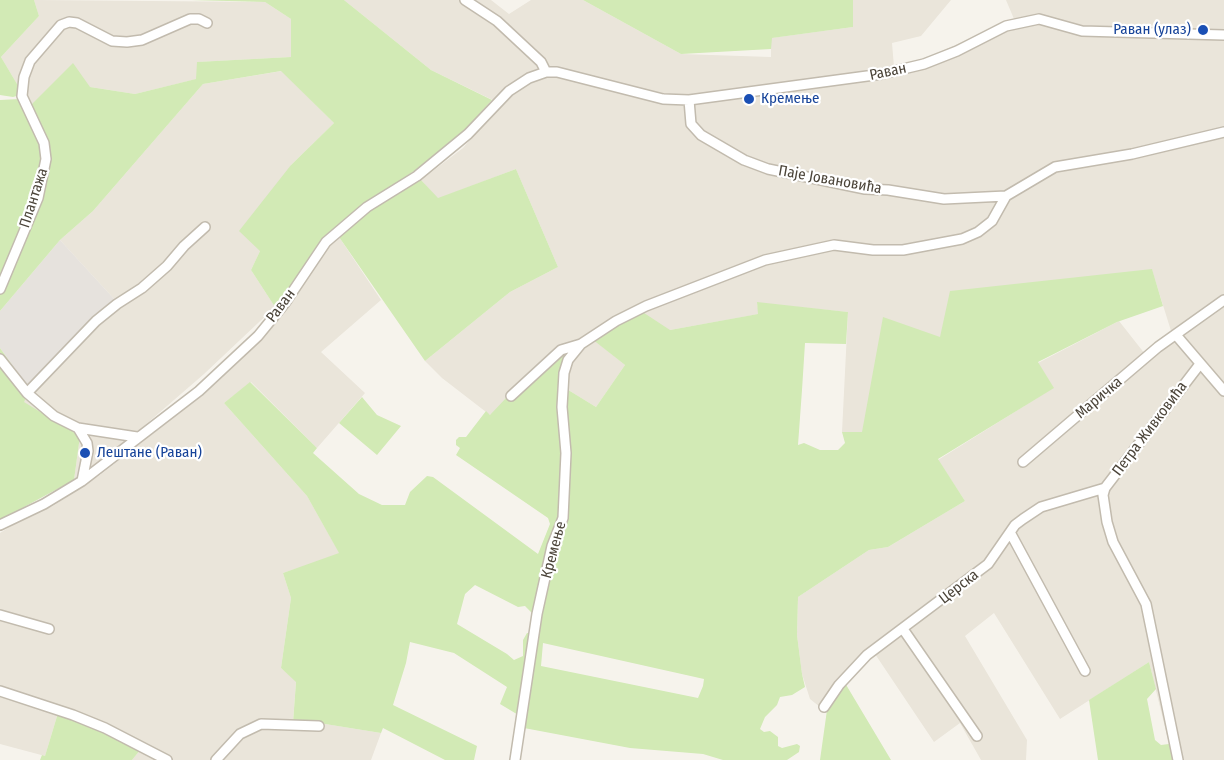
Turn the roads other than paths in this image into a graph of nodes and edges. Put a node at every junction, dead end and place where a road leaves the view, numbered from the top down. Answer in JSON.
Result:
{"nodes":[{"id":1,"x":465,"y":0,"type":"edge"},
{"id":2,"x":207,"y":23,"type":"dead end"},
{"id":3,"x":1224,"y":35,"type":"edge"},
{"id":4,"x":546,"y":72,"type":"junction"},
{"id":5,"x":689,"y":100,"type":"junction"},
{"id":6,"x":1224,"y":132,"type":"edge"},
{"id":7,"x":1005,"y":196,"type":"junction"},
{"id":8,"x":205,"y":227,"type":"dead end"},
{"id":9,"x":0,"y":289,"type":"edge"},
{"id":10,"x":1224,"y":300,"type":"edge"},
{"id":11,"x":1176,"y":335,"type":"junction"},
{"id":12,"x":581,"y":344,"type":"junction"},
{"id":13,"x":0,"y":359,"type":"edge"},
{"id":14,"x":1200,"y":364,"type":"junction"},
{"id":15,"x":1224,"y":391,"type":"edge"},
{"id":16,"x":27,"y":393,"type":"junction"},
{"id":17,"x":512,"y":396,"type":"dead end"},
{"id":18,"x":78,"y":428,"type":"junction"},
{"id":19,"x":137,"y":437,"type":"junction"},
{"id":20,"x":1023,"y":462,"type":"dead end"},
{"id":21,"x":82,"y":481,"type":"junction"},
{"id":22,"x":1105,"y":488,"type":"junction"},
{"id":23,"x":0,"y":525,"type":"edge"},
{"id":24,"x":1011,"y":534,"type":"junction"},
{"id":25,"x":0,"y":615,"type":"edge"},
{"id":26,"x":49,"y":629,"type":"dead end"},
{"id":27,"x":903,"y":629,"type":"junction"},
{"id":28,"x":1085,"y":671,"type":"dead end"},
{"id":29,"x":0,"y":691,"type":"edge"},
{"id":30,"x":824,"y":707,"type":"dead end"},
{"id":31,"x":319,"y":726,"type":"dead end"},
{"id":32,"x":977,"y":736,"type":"dead end"},
{"id":33,"x":167,"y":760,"type":"edge"},
{"id":34,"x":216,"y":760,"type":"edge"},
{"id":35,"x":515,"y":760,"type":"edge"},
{"id":36,"x":1178,"y":760,"type":"edge"}],
"edges":[{"from":1,"to":4,"type":"street"},
{"from":2,"to":9,"type":"street","name":"Плантажа"},
{"from":3,"to":5,"type":"street","name":"Раван"},
{"from":4,"to":5,"type":"street","name":"Раван"},
{"from":4,"to":19,"type":"street","name":"Раван"},
{"from":5,"to":7,"type":"street","name":"Паје Јовановића"},
{"from":6,"to":7,"type":"street","name":"Кремење"},
{"from":7,"to":12,"type":"street","name":"Кремење"},
{"from":8,"to":16,"type":"street"},
{"from":10,"to":11,"type":"street"},
{"from":11,"to":14,"type":"street"},
{"from":11,"to":20,"type":"street","name":"Маричка"},
{"from":12,"to":17,"type":"street","name":"Кремење"},
{"from":12,"to":35,"type":"street","name":"Кремење"},
{"from":13,"to":16,"type":"street"},
{"from":14,"to":15,"type":"street"},
{"from":14,"to":22,"type":"street","name":"Петра Живковића"},
{"from":16,"to":18,"type":"street"},
{"from":18,"to":19,"type":"street"},
{"from":18,"to":21,"type":"street"},
{"from":19,"to":21,"type":"street","name":"Раван"},
{"from":21,"to":23,"type":"street","name":"Раван"},
{"from":22,"to":24,"type":"street","name":"Церска"},
{"from":22,"to":36,"type":"street","name":"Петра Живковића"},
{"from":24,"to":27,"type":"street","name":"Церска"},
{"from":24,"to":28,"type":"street"},
{"from":25,"to":26,"type":"street"},
{"from":27,"to":30,"type":"street","name":"Церска"},
{"from":27,"to":32,"type":"street"},
{"from":29,"to":33,"type":"street"},
{"from":31,"to":34,"type":"street"}]}
